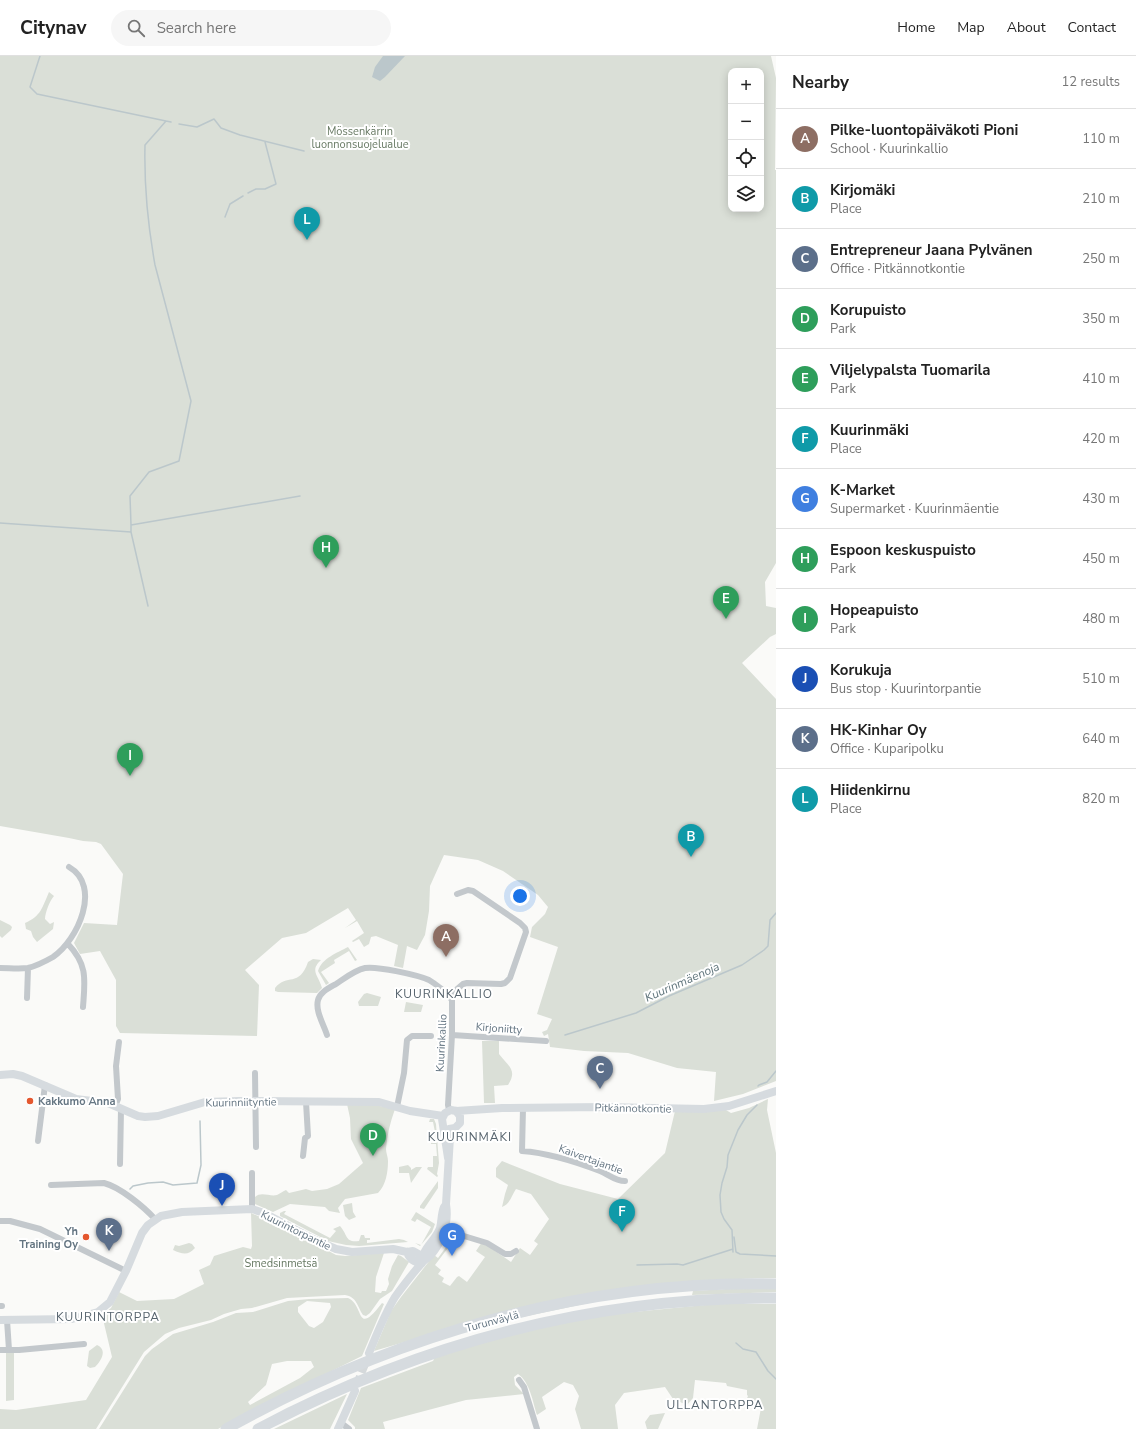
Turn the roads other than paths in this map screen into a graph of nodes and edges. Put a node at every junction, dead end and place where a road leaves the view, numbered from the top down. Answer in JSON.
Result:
{"nodes":[{"id":1,"x":69,"y":867,"type":"dead end"},
{"id":2,"x":457,"y":894,"type":"dead end"},
{"id":3,"x":68,"y":944,"type":"junction"},
{"id":4,"x":0,"y":968,"type":"edge"},
{"id":5,"x":28,"y":968,"type":"junction"},
{"id":6,"x":449,"y":996,"type":"junction"},
{"id":7,"x":27,"y":998,"type":"dead end"},
{"id":8,"x":83,"y":1006,"type":"dead end"},
{"id":9,"x":452,"y":1035,"type":"junction"},
{"id":10,"x":327,"y":1036,"type":"dead end"},
{"id":11,"x":431,"y":1036,"type":"dead end"},
{"id":12,"x":546,"y":1040,"type":"dead end"},
{"id":13,"x":119,"y":1042,"type":"dead end"},
{"id":14,"x":255,"y":1073,"type":"dead end"},
{"id":15,"x":0,"y":1075,"type":"edge"},
{"id":16,"x":45,"y":1085,"type":"junction"},
{"id":17,"x":776,"y":1091,"type":"edge"},
{"id":18,"x":255,"y":1101,"type":"junction"},
{"id":19,"x":306,"y":1102,"type":"junction"},
{"id":20,"x":397,"y":1106,"type":"junction"},
{"id":21,"x":118,"y":1107,"type":"junction"},
{"id":22,"x":523,"y":1108,"type":"junction"},
{"id":23,"x":487,"y":1109,"type":"junction"},
{"id":24,"x":448,"y":1115,"type":"junction"},
{"id":25,"x":461,"y":1120,"type":"junction"},
{"id":26,"x":453,"y":1129,"type":"junction"},
{"id":27,"x":38,"y":1141,"type":"dead end"},
{"id":28,"x":256,"y":1147,"type":"dead end"},
{"id":29,"x":303,"y":1156,"type":"dead end"},
{"id":30,"x":448,"y":1158,"type":"junction"},
{"id":31,"x":120,"y":1164,"type":"dead end"},
{"id":32,"x":252,"y":1173,"type":"dead end"},
{"id":33,"x":625,"y":1181,"type":"dead end"},
{"id":34,"x":51,"y":1185,"type":"dead end"},
{"id":35,"x":252,"y":1209,"type":"junction"},
{"id":36,"x":155,"y":1219,"type":"junction"},
{"id":37,"x":0,"y":1221,"type":"edge"},
{"id":38,"x":442,"y":1229,"type":"junction"},
{"id":39,"x":516,"y":1251,"type":"dead end"},
{"id":40,"x":422,"y":1259,"type":"junction"},
{"id":41,"x":126,"y":1271,"type":"junction"},
{"id":42,"x":776,"y":1284,"type":"edge"},
{"id":43,"x":776,"y":1298,"type":"edge"},
{"id":44,"x":4,"y":1320,"type":"edge"},
{"id":45,"x":84,"y":1344,"type":"dead end"},
{"id":46,"x":0,"y":1350,"type":"edge"},
{"id":47,"x":8,"y":1350,"type":"junction"},
{"id":48,"x":372,"y":1356,"type":"junction"},
{"id":49,"x":519,"y":1380,"type":"dead end"},
{"id":50,"x":352,"y":1388,"type":"junction"},
{"id":51,"x":340,"y":1426,"type":"edge"},
{"id":52,"x":226,"y":1429,"type":"edge"},
{"id":53,"x":258,"y":1429,"type":"edge"},
{"id":54,"x":349,"y":1429,"type":"edge"},
{"id":55,"x":537,"y":1429,"type":"edge"}],
"edges":[{"from":1,"to":3,"type":"street"},
{"from":2,"to":6,"type":"street"},
{"from":3,"to":5,"type":"street"},
{"from":3,"to":8,"type":"street"},
{"from":4,"to":5,"type":"street"},
{"from":5,"to":7,"type":"street"},
{"from":6,"to":9,"type":"street","name":"Kuurinkallio"},
{"from":6,"to":10,"type":"street"},
{"from":9,"to":12,"type":"street","name":"Kirjoniitty"},
{"from":9,"to":24,"type":"street","name":"Kuurinkallio"},
{"from":11,"to":20,"type":"street"},
{"from":13,"to":21,"type":"street"},
{"from":14,"to":18,"type":"street"},
{"from":15,"to":16,"type":"street","name":"Kuurinniityntie"},
{"from":16,"to":21,"type":"street","name":"Kuurinniityntie"},
{"from":16,"to":27,"type":"street"},
{"from":17,"to":22,"type":"street","name":"Pitkännotkontie"},
{"from":18,"to":19,"type":"street","name":"Kuurinniityntie"},
{"from":18,"to":21,"type":"street","name":"Kuurinniityntie"},
{"from":18,"to":28,"type":"street"},
{"from":19,"to":20,"type":"street","name":"Kuurinniityntie"},
{"from":19,"to":29,"type":"street"},
{"from":20,"to":24,"type":"street","name":"Kuurinniityntie"},
{"from":21,"to":31,"type":"street"},
{"from":22,"to":23,"type":"street","name":"Pitkännotkontie"},
{"from":22,"to":33,"type":"street","name":"Kaivertajantie"},
{"from":23,"to":24,"type":"street","name":"Pitkännotkontie"},
{"from":23,"to":25,"type":"street","name":"Pitkännotkontie"},
{"from":24,"to":25,"type":"street"},
{"from":24,"to":26,"type":"street"},
{"from":24,"to":30,"type":"street"},
{"from":25,"to":26,"type":"street"},
{"from":26,"to":30,"type":"street"},
{"from":30,"to":38,"type":"street"},
{"from":32,"to":35,"type":"street"},
{"from":34,"to":36,"type":"street"},
{"from":35,"to":36,"type":"street","name":"Kuurintorpantie"},
{"from":35,"to":40,"type":"street","name":"Kuurintorpantie"},
{"from":36,"to":41,"type":"street","name":"Kuurintorpantie"},
{"from":37,"to":41,"type":"street"},
{"from":38,"to":39,"type":"street"},
{"from":38,"to":40,"type":"street"},
{"from":40,"to":48,"type":"street"},
{"from":41,"to":44,"type":"street","name":"Kuurintorpantie"},
{"from":42,"to":48,"type":"highway","name":"Turunväylä"},
{"from":43,"to":50,"type":"highway","name":"Turunväylä"},
{"from":44,"to":47,"type":"street"},
{"from":45,"to":47,"type":"street"},
{"from":46,"to":47,"type":"street"},
{"from":48,"to":52,"type":"highway","name":"Turunväylä"},
{"from":49,"to":55,"type":"street"},
{"from":50,"to":51,"type":"street"},
{"from":50,"to":53,"type":"highway","name":"Turunväylä"},
{"from":51,"to":54,"type":"street"}]}
